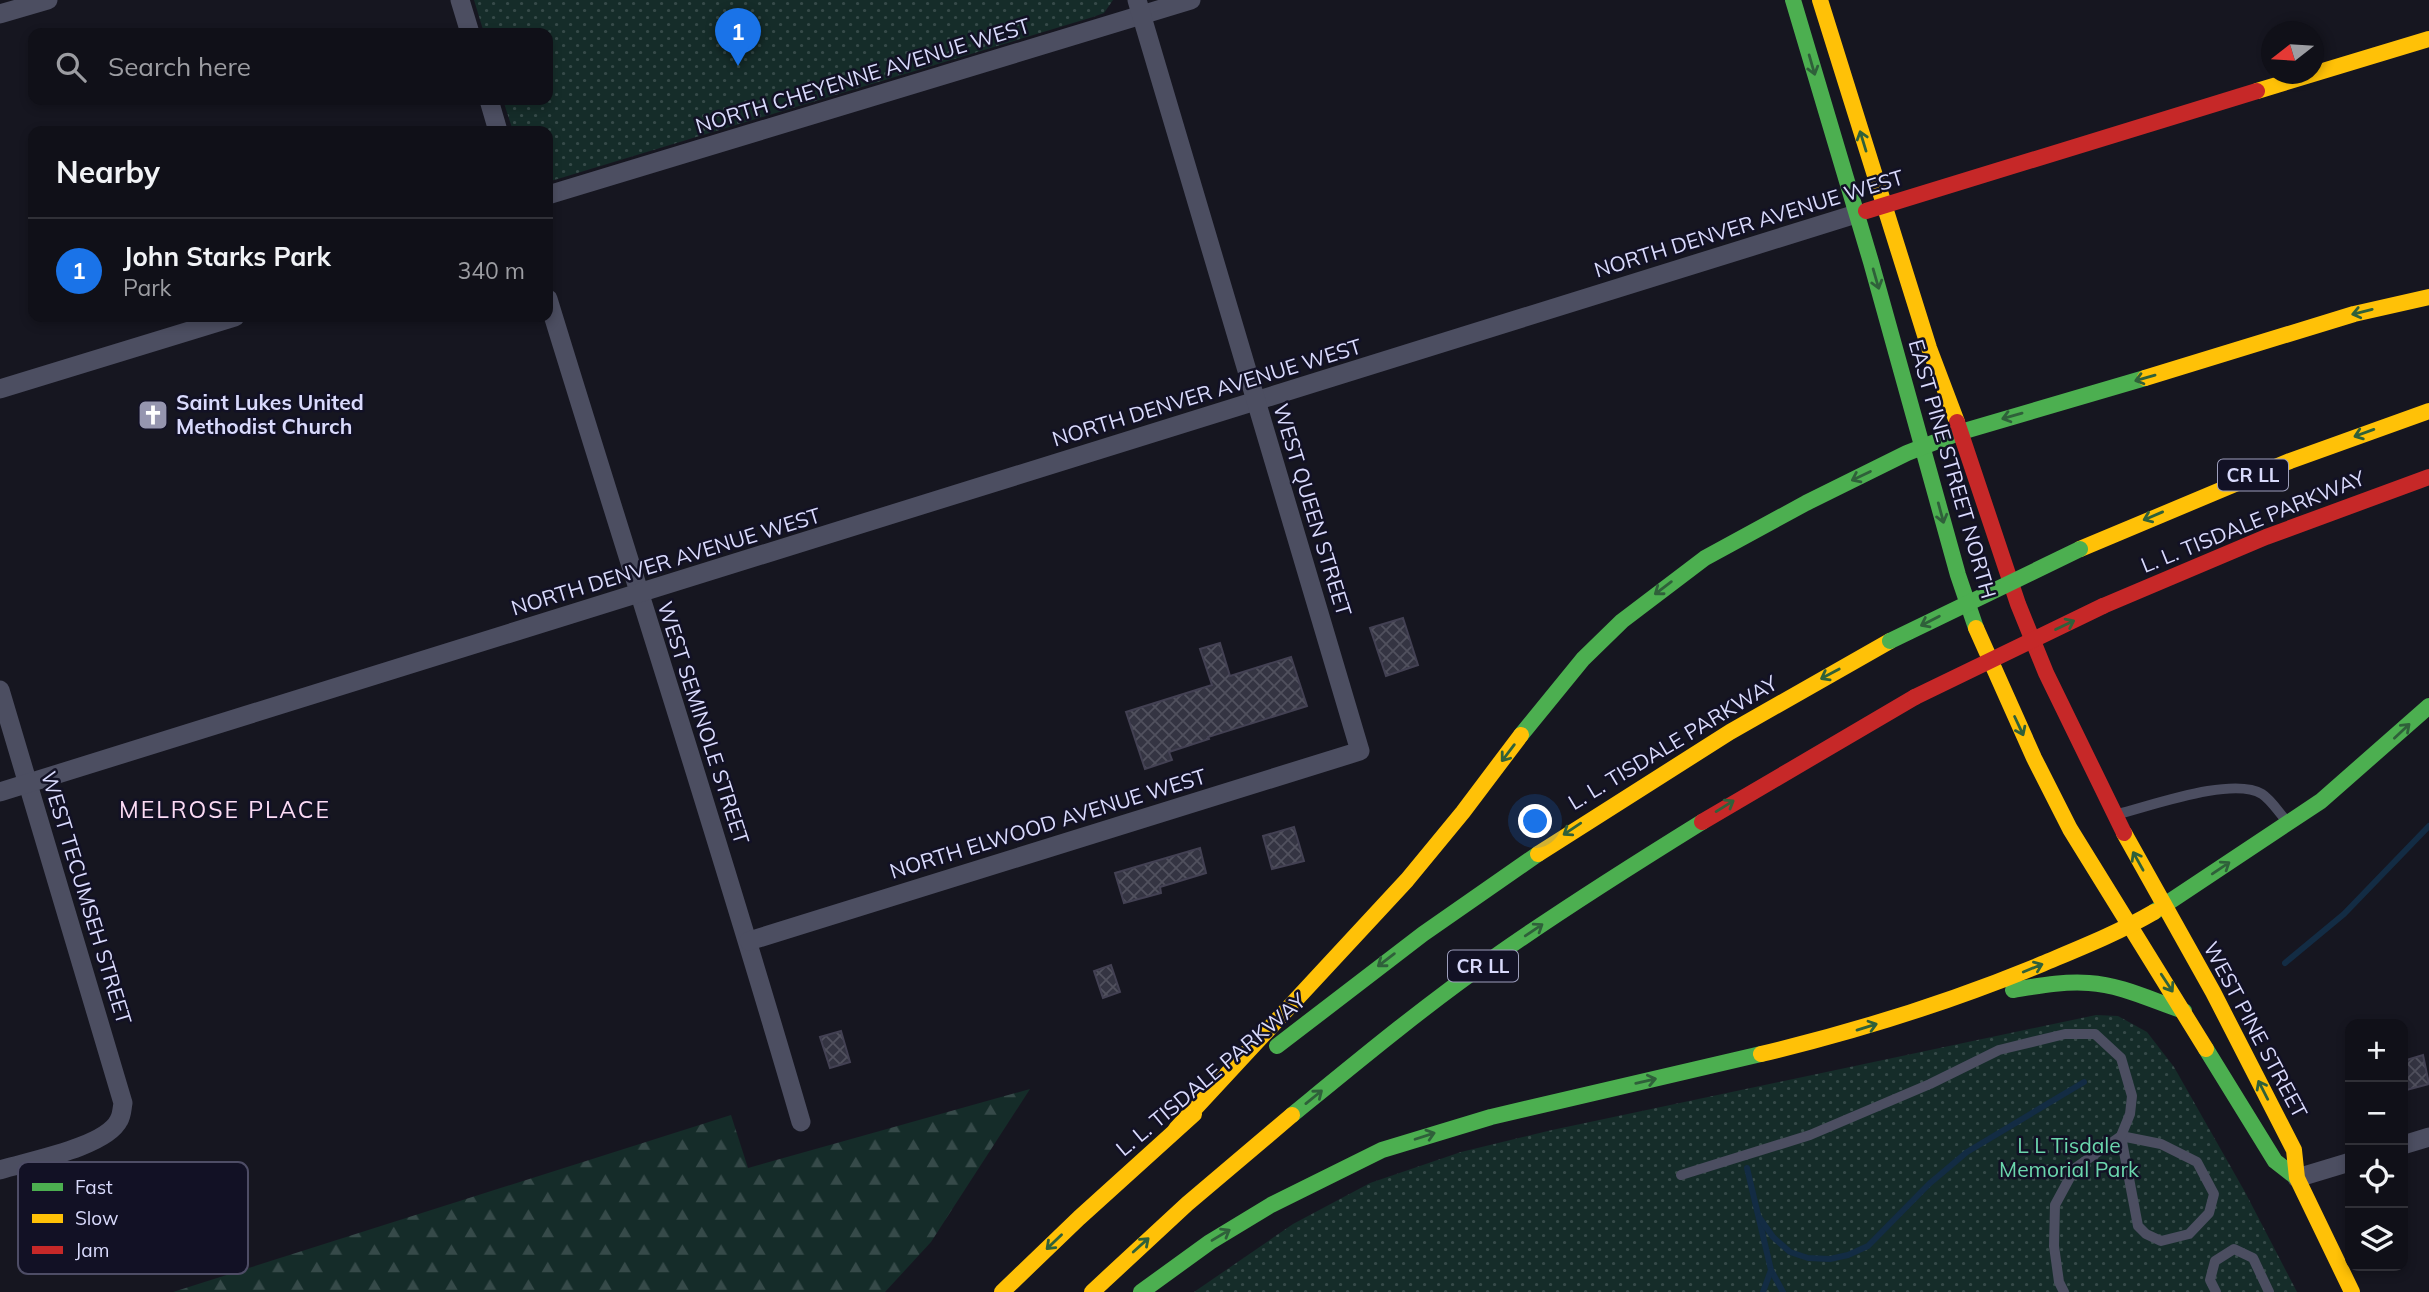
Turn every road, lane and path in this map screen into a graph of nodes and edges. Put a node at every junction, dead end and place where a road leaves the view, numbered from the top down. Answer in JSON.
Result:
{"nodes":[{"id":1,"x":48,"y":0,"type":"edge"},
{"id":2,"x":460,"y":0,"type":"edge"},
{"id":3,"x":1191,"y":0,"type":"edge"},
{"id":4,"x":1793,"y":0,"type":"edge"},
{"id":5,"x":1820,"y":0,"type":"edge"},
{"id":6,"x":1139,"y":8,"type":"edge"},
{"id":7,"x":0,"y":14,"type":"edge"},
{"id":8,"x":468,"y":28,"type":"edge"},
{"id":9,"x":2429,"y":39,"type":"edge"},
{"id":10,"x":490,"y":105,"type":"edge"},
{"id":11,"x":497,"y":126,"type":"edge"},
{"id":12,"x":553,"y":193,"type":"edge"},
{"id":13,"x":1883,"y":206,"type":"junction"},
{"id":14,"x":1856,"y":214,"type":"junction"},
{"id":15,"x":2429,"y":297,"type":"edge"},
{"id":16,"x":553,"y":315,"type":"edge"},
{"id":17,"x":219,"y":322,"type":"edge"},
{"id":18,"x":0,"y":389,"type":"edge"},
{"id":19,"x":1256,"y":402,"type":"junction"},
{"id":20,"x":2429,"y":411,"type":"edge"},
{"id":21,"x":1961,"y":432,"type":"junction"},
{"id":22,"x":1923,"y":447,"type":"junction"},
{"id":23,"x":2429,"y":477,"type":"edge"},
{"id":24,"x":638,"y":594,"type":"junction"},
{"id":25,"x":0,"y":690,"type":"edge"},
{"id":26,"x":2429,"y":706,"type":"edge"},
{"id":27,"x":1360,"y":751,"type":"joint"},
{"id":28,"x":29,"y":785,"type":"junction"},
{"id":29,"x":0,"y":792,"type":"edge"},
{"id":30,"x":2114,"y":815,"type":"junction"},
{"id":31,"x":2289,"y":823,"type":"junction"},
{"id":32,"x":2164,"y":905,"type":"junction"},
{"id":33,"x":2130,"y":926,"type":"junction"},
{"id":34,"x":749,"y":941,"type":"junction"},
{"id":35,"x":1970,"y":994,"type":"junction"},
{"id":36,"x":2184,"y":1011,"type":"junction"},
{"id":37,"x":801,"y":1122,"type":"dead end"},
{"id":38,"x":1175,"y":1129,"type":"junction"},
{"id":39,"x":2121,"y":1136,"type":"junction"},
{"id":40,"x":2429,"y":1137,"type":"edge"},
{"id":41,"x":2408,"y":1143,"type":"edge"},
{"id":42,"x":27,"y":1162,"type":"edge"},
{"id":43,"x":2345,"y":1164,"type":"edge"},
{"id":44,"x":18,"y":1165,"type":"edge"},
{"id":45,"x":0,"y":1170,"type":"edge"},
{"id":46,"x":1681,"y":1175,"type":"dead end"},
{"id":47,"x":2297,"y":1178,"type":"junction"},
{"id":48,"x":1002,"y":1292,"type":"edge"},
{"id":49,"x":1092,"y":1292,"type":"edge"},
{"id":50,"x":1141,"y":1292,"type":"edge"},
{"id":51,"x":2064,"y":1292,"type":"edge"},
{"id":52,"x":2216,"y":1292,"type":"edge"},
{"id":53,"x":2269,"y":1292,"type":"edge"},
{"id":54,"x":2352,"y":1292,"type":"edge"}],
"edges":[{"from":1,"to":7,"type":"street"},
{"from":2,"to":8,"type":"street"},
{"from":3,"to":6,"type":"street","name":"NORTH CHEYENNE AVENUE WEST"},
{"from":4,"to":14,"type":"main road","name":"EAST PINE STREET NORTH","one_way":true},
{"from":13,"to":5,"type":"main road","name":"EAST PINE STREET NORTH","one_way":true},
{"from":6,"to":12,"type":"street","name":"NORTH CHEYENNE AVENUE WEST"},
{"from":6,"to":19,"type":"street","name":"WEST QUEEN STREET"},
{"from":9,"to":13,"type":"main road","name":"NORTH DENVER AVENUE WEST"},
{"from":10,"to":11,"type":"street"},
{"from":13,"to":14,"type":"main road","name":"NORTH DENVER AVENUE WEST"},
{"from":13,"to":21,"type":"main road","name":"EAST PINE STREET NORTH"},
{"from":14,"to":19,"type":"street","name":"NORTH DENVER AVENUE WEST"},
{"from":14,"to":22,"type":"main road","name":"EAST PINE STREET NORTH","one_way":true},
{"from":15,"to":21,"type":"main road","one_way":true},
{"from":16,"to":24,"type":"street","name":"WEST SEMINOLE STREET"},
{"from":17,"to":18,"type":"street"},
{"from":19,"to":24,"type":"street","name":"NORTH DENVER AVENUE WEST"},
{"from":19,"to":27,"type":"street","name":"WEST QUEEN STREET"},
{"from":20,"to":38,"type":"main road","name":"L. L. TISDALE PARKWAY","number":"CR LL","one_way":true,"bridge":true},
{"from":21,"to":22,"type":"main road"},
{"from":21,"to":30,"type":"main road","name":"EAST PINE STREET NORTH"},
{"from":22,"to":33,"type":"main road","name":"EAST PINE STREET NORTH","one_way":true},
{"from":22,"to":38,"type":"main road","one_way":true},
{"from":49,"to":23,"type":"main road","name":"L. L. TISDALE PARKWAY","number":"CR LL","one_way":true,"bridge":true},
{"from":24,"to":28,"type":"street","name":"NORTH DENVER AVENUE WEST"},
{"from":24,"to":34,"type":"street","name":"WEST SEMINOLE STREET"},
{"from":25,"to":28,"type":"street","name":"WEST TECUMSEH STREET"},
{"from":31,"to":26,"type":"main road","one_way":true},
{"from":27,"to":34,"type":"street","name":"NORTH ELWOOD AVENUE WEST"},
{"from":28,"to":29,"type":"street","name":"NORTH DENVER AVENUE WEST"},
{"from":28,"to":42,"type":"street","name":"WEST TECUMSEH STREET"},
{"from":30,"to":31,"type":"lane"},
{"from":32,"to":30,"type":"main road","name":"EAST PINE STREET NORTH","one_way":true},
{"from":32,"to":31,"type":"main road","one_way":true},
{"from":32,"to":33,"type":"main road"},
{"from":47,"to":32,"type":"main road","name":"WEST PINE STREET","one_way":true},
{"from":35,"to":33,"type":"main road","one_way":true},
{"from":33,"to":36,"type":"main road","name":"WEST PINE STREET","one_way":true},
{"from":34,"to":37,"type":"street","name":"WEST SEMINOLE STREET"},
{"from":35,"to":36,"type":"main road"},
{"from":50,"to":35,"type":"main road","one_way":true},
{"from":36,"to":47,"type":"main road","name":"WEST PINE STREET"},
{"from":38,"to":48,"type":"main road","name":"L. L. TISDALE PARKWAY","number":"CR LL","one_way":true},
{"from":39,"to":39,"type":"lane"},
{"from":39,"to":46,"type":"lane"},
{"from":39,"to":51,"type":"lane"},
{"from":40,"to":41,"type":"street"},
{"from":43,"to":47,"type":"street"},
{"from":44,"to":45,"type":"street","name":"WEST TECUMSEH STREET"},
{"from":47,"to":54,"type":"main road","name":"WEST PINE STREET"},
{"from":52,"to":53,"type":"lane"}]}
